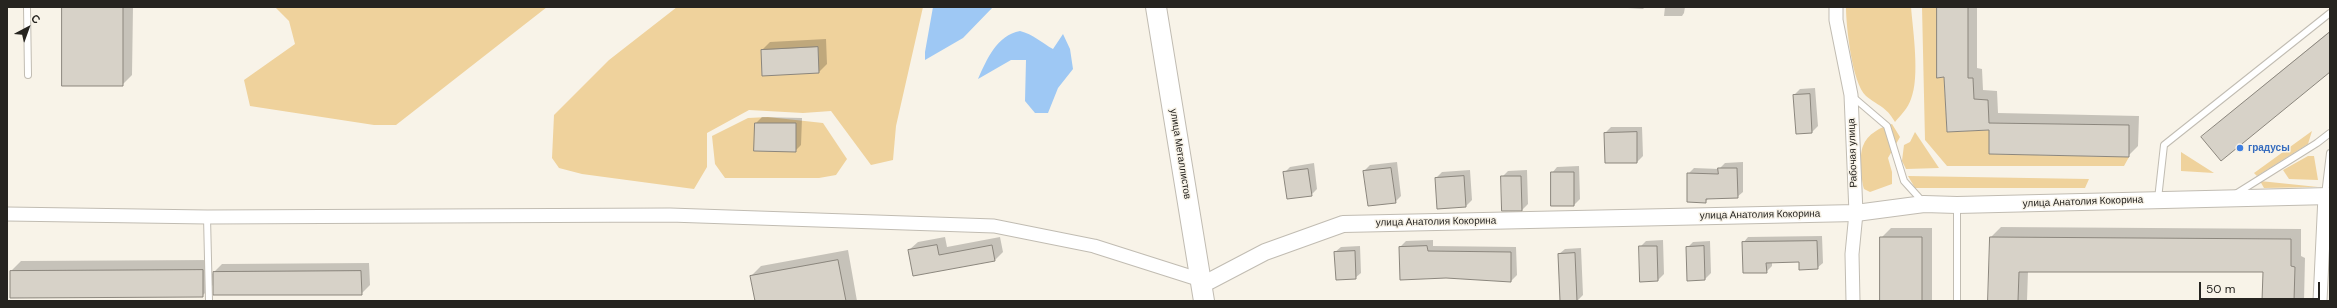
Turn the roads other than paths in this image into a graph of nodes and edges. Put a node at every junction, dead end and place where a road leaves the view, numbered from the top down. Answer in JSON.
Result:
{"nodes":[{"id":1,"x":27,"y":7,"type":"edge"},
{"id":2,"x":1156,"y":7,"type":"edge"},
{"id":3,"x":1836,"y":7,"type":"edge"},
{"id":4,"x":2330,"y":13,"type":"edge"},
{"id":5,"x":28,"y":75,"type":"dead end"},
{"id":6,"x":1851,"y":95,"type":"junction"},
{"id":7,"x":2330,"y":133,"type":"edge"},
{"id":8,"x":2330,"y":153,"type":"edge"},
{"id":9,"x":2327,"y":196,"type":"edge"},
{"id":10,"x":2229,"y":197,"type":"junction"},
{"id":11,"x":2158,"y":199,"type":"junction"},
{"id":12,"x":1924,"y":204,"type":"junction"},
{"id":13,"x":1957,"y":206,"type":"junction"},
{"id":14,"x":1856,"y":213,"type":"junction"},
{"id":15,"x":7,"y":214,"type":"edge"},
{"id":16,"x":207,"y":217,"type":"junction"},
{"id":17,"x":1202,"y":288,"type":"edge"},
{"id":18,"x":209,"y":301,"type":"edge"},
{"id":19,"x":1853,"y":301,"type":"edge"},
{"id":20,"x":1957,"y":301,"type":"edge"},
{"id":21,"x":2320,"y":301,"type":"edge"}],
"edges":[{"from":1,"to":5,"type":"lane"},
{"from":2,"to":17,"type":"main road","name":"улица Металлистов"},
{"from":3,"to":6,"type":"street","name":"Рабочая улица"},
{"from":4,"to":11,"type":"lane"},
{"from":6,"to":12,"type":"lane"},
{"from":6,"to":14,"type":"street","name":"Рабочая улица"},
{"from":7,"to":10,"type":"lane"},
{"from":8,"to":9,"type":"lane"},
{"from":9,"to":10,"type":"street","name":"улица Анатолия Кокорина"},
{"from":9,"to":21,"type":"street"},
{"from":10,"to":11,"type":"street","name":"улица Анатолия Кокорина"},
{"from":11,"to":13,"type":"street","name":"улица Анатолия Кокорина"},
{"from":12,"to":13,"type":"street","name":"улица Анатолия Кокорина"},
{"from":12,"to":14,"type":"street","name":"улица Анатолия Кокорина"},
{"from":13,"to":20,"type":"lane"},
{"from":14,"to":17,"type":"street","name":"улица Анатолия Кокорина"},
{"from":14,"to":19,"type":"street","name":"Рабочая улица"},
{"from":15,"to":16,"type":"street"},
{"from":16,"to":17,"type":"street"},
{"from":16,"to":18,"type":"lane"}]}
